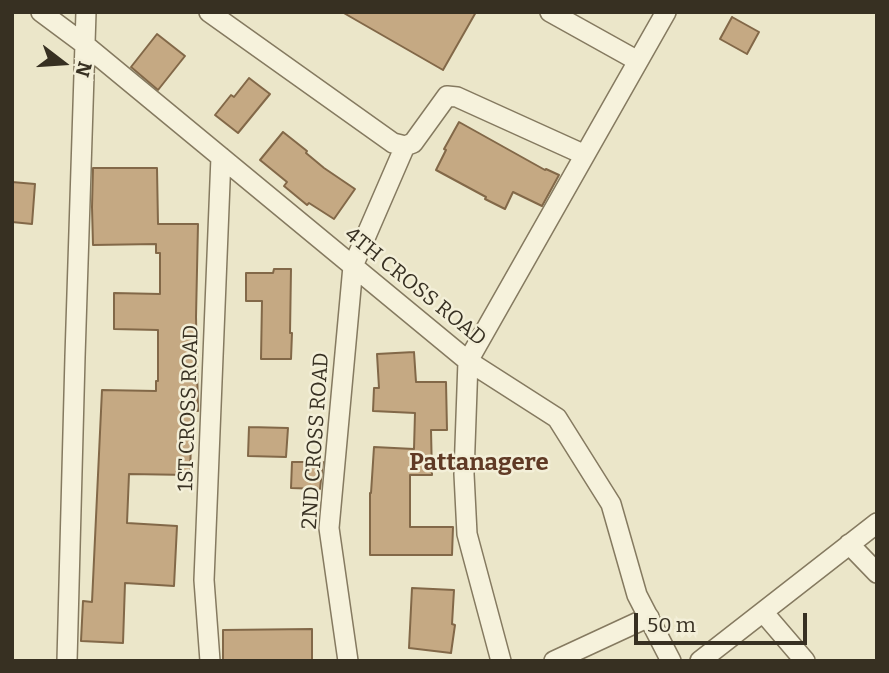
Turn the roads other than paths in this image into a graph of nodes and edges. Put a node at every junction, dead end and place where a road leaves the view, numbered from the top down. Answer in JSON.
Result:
{"nodes":[{"id":1,"x":41,"y":12,"type":"edge"},
{"id":2,"x":86,"y":12,"type":"edge"},
{"id":3,"x":209,"y":12,"type":"edge"},
{"id":4,"x":550,"y":12,"type":"edge"},
{"id":5,"x":666,"y":12,"type":"edge"},
{"id":6,"x":84,"y":44,"type":"junction"},
{"id":7,"x":638,"y":61,"type":"junction"},
{"id":8,"x":405,"y":146,"type":"junction"},
{"id":9,"x":585,"y":155,"type":"junction"},
{"id":10,"x":221,"y":157,"type":"junction"},
{"id":11,"x":353,"y":266,"type":"junction"},
{"id":12,"x":468,"y":361,"type":"junction"},
{"id":13,"x":877,"y":523,"type":"edge"},
{"id":14,"x":849,"y":544,"type":"junction"},
{"id":15,"x":877,"y":573,"type":"edge"},
{"id":16,"x":763,"y":612,"type":"junction"},
{"id":17,"x":649,"y":617,"type":"junction"},
{"id":18,"x":67,"y":661,"type":"edge"},
{"id":19,"x":210,"y":661,"type":"edge"},
{"id":20,"x":348,"y":661,"type":"edge"},
{"id":21,"x":501,"y":661,"type":"edge"},
{"id":22,"x":554,"y":661,"type":"edge"},
{"id":23,"x":671,"y":661,"type":"edge"},
{"id":24,"x":699,"y":661,"type":"edge"},
{"id":25,"x":805,"y":661,"type":"edge"}],
"edges":[{"from":1,"to":6,"type":"street","name":"4TH CROSS ROAD"},
{"from":2,"to":6,"type":"street"},
{"from":3,"to":8,"type":"street"},
{"from":4,"to":7,"type":"street"},
{"from":5,"to":7,"type":"street"},
{"from":6,"to":10,"type":"street","name":"4TH CROSS ROAD"},
{"from":6,"to":18,"type":"street"},
{"from":7,"to":9,"type":"street"},
{"from":8,"to":9,"type":"street","name":"2ND CROSS ROAD"},
{"from":8,"to":11,"type":"street","name":"2ND CROSS ROAD"},
{"from":9,"to":12,"type":"street"},
{"from":10,"to":11,"type":"street","name":"4TH CROSS ROAD"},
{"from":10,"to":19,"type":"street","name":"1ST CROSS ROAD"},
{"from":11,"to":12,"type":"street","name":"4TH CROSS ROAD"},
{"from":11,"to":20,"type":"street","name":"2ND CROSS ROAD"},
{"from":12,"to":17,"type":"street","name":"4TH CROSS ROAD"},
{"from":12,"to":21,"type":"street"},
{"from":13,"to":14,"type":"street"},
{"from":14,"to":15,"type":"street"},
{"from":14,"to":16,"type":"street"},
{"from":16,"to":24,"type":"street"},
{"from":16,"to":25,"type":"street"},
{"from":17,"to":22,"type":"street"},
{"from":17,"to":23,"type":"street","name":"4TH CROSS ROAD"}]}
